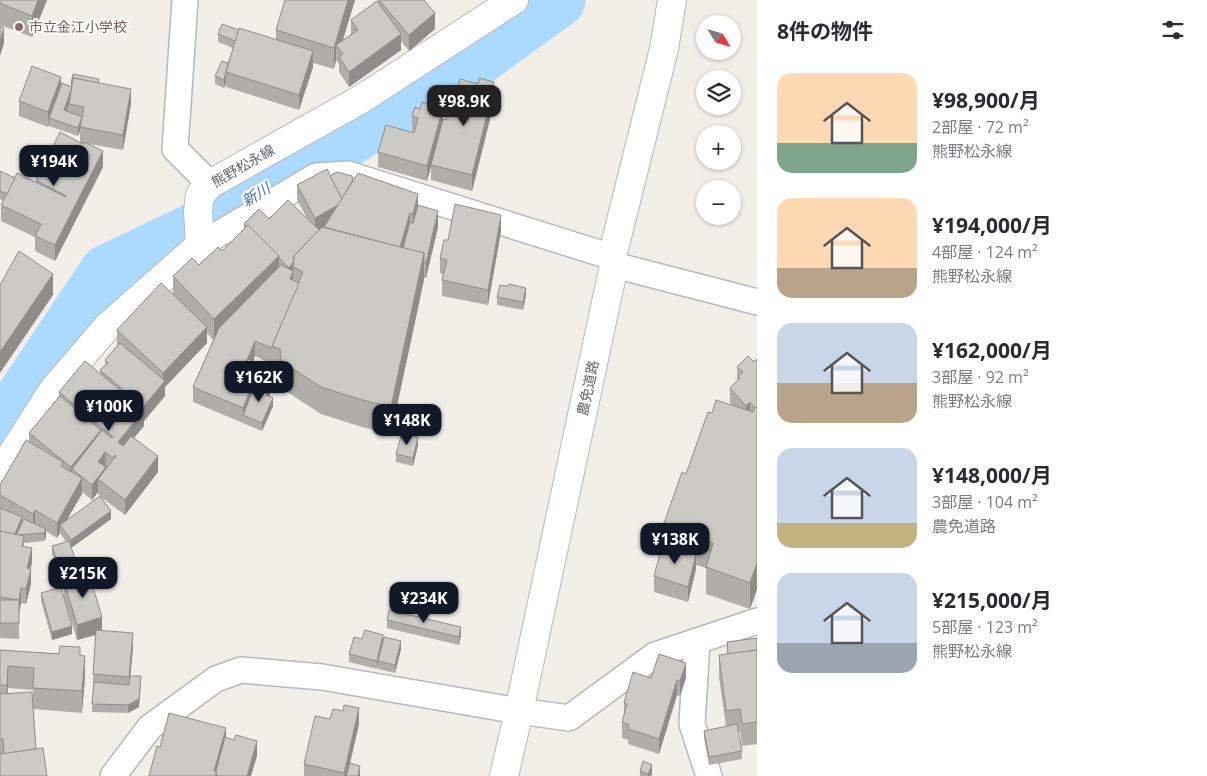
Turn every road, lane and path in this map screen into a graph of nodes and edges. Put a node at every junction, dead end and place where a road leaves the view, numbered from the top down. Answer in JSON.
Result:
{"nodes":[{"id":1,"x":185,"y":0,"type":"edge"},
{"id":2,"x":514,"y":0,"type":"edge"},
{"id":3,"x":672,"y":0,"type":"edge"},
{"id":4,"x":210,"y":184,"type":"junction"},
{"id":5,"x":199,"y":230,"type":"junction"},
{"id":6,"x":613,"y":261,"type":"junction"},
{"id":7,"x":757,"y":302,"type":"edge"},
{"id":8,"x":0,"y":473,"type":"edge"},
{"id":9,"x":757,"y":621,"type":"edge"},
{"id":10,"x":697,"y":641,"type":"junction"},
{"id":11,"x":518,"y":711,"type":"junction"},
{"id":12,"x":114,"y":776,"type":"edge"},
{"id":13,"x":504,"y":776,"type":"edge"},
{"id":14,"x":709,"y":776,"type":"edge"}],
"edges":[{"from":1,"to":4,"type":"street"},
{"from":2,"to":4,"type":"street","name":"熊野松永線"},
{"from":3,"to":6,"type":"street","name":"農免道路"},
{"from":4,"to":5,"type":"street","name":"熊野松永線"},
{"from":5,"to":6,"type":"street"},
{"from":5,"to":8,"type":"street","name":"熊野松永線"},
{"from":6,"to":7,"type":"street"},
{"from":6,"to":11,"type":"street","name":"農免道路"},
{"from":9,"to":10,"type":"street"},
{"from":10,"to":11,"type":"street"},
{"from":10,"to":14,"type":"street"},
{"from":11,"to":12,"type":"street"},
{"from":11,"to":13,"type":"street","name":"農免道路"}]}
